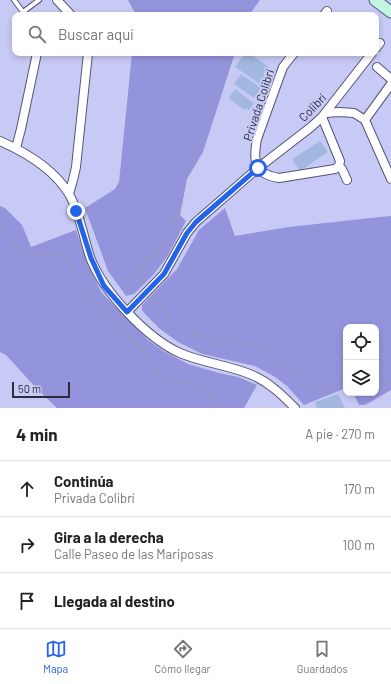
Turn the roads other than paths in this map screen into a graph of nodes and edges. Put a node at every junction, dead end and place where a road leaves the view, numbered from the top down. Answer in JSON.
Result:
{"nodes":[{"id":1,"x":14,"y":0,"type":"edge"},
{"id":2,"x":39,"y":0,"type":"edge"},
{"id":3,"x":57,"y":0,"type":"edge"},
{"id":4,"x":375,"y":0,"type":"edge"},
{"id":5,"x":67,"y":12,"type":"edge"},
{"id":6,"x":391,"y":12,"type":"edge"},
{"id":7,"x":36,"y":56,"type":"edge"},
{"id":8,"x":88,"y":56,"type":"edge"},
{"id":9,"x":292,"y":56,"type":"edge"},
{"id":10,"x":370,"y":56,"type":"edge"},
{"id":11,"x":377,"y":67,"type":"dead end"},
{"id":12,"x":391,"y":79,"type":"edge"},
{"id":13,"x":391,"y":84,"type":"edge"},
{"id":14,"x":324,"y":115,"type":"junction"},
{"id":15,"x":365,"y":120,"type":"junction"},
{"id":16,"x":0,"y":141,"type":"edge"},
{"id":17,"x":16,"y":148,"type":"junction"},
{"id":18,"x":339,"y":166,"type":"junction"},
{"id":19,"x":258,"y":168,"type":"junction"},
{"id":20,"x":391,"y":179,"type":"edge"},
{"id":21,"x":347,"y":180,"type":"dead end"},
{"id":22,"x":69,"y":194,"type":"junction"},
{"id":23,"x":127,"y":312,"type":"junction"},
{"id":24,"x":295,"y":408,"type":"edge"}],
"edges":[{"from":1,"to":2,"type":"lane"},
{"from":3,"to":5,"type":"street"},
{"from":4,"to":6,"type":"street"},
{"from":7,"to":17,"type":"street"},
{"from":8,"to":22,"type":"street"},
{"from":9,"to":19,"type":"street","name":"Privada Colibrí"},
{"from":10,"to":14,"type":"street","name":"Colibrí"},
{"from":11,"to":12,"type":"street"},
{"from":13,"to":15,"type":"street"},
{"from":14,"to":15,"type":"street"},
{"from":14,"to":18,"type":"street"},
{"from":14,"to":19,"type":"street","name":"Colibrí"},
{"from":15,"to":20,"type":"street"},
{"from":16,"to":17,"type":"street"},
{"from":17,"to":22,"type":"street"},
{"from":18,"to":19,"type":"street"},
{"from":18,"to":21,"type":"street"},
{"from":19,"to":23,"type":"street"},
{"from":22,"to":23,"type":"street"},
{"from":23,"to":24,"type":"street"}]}
